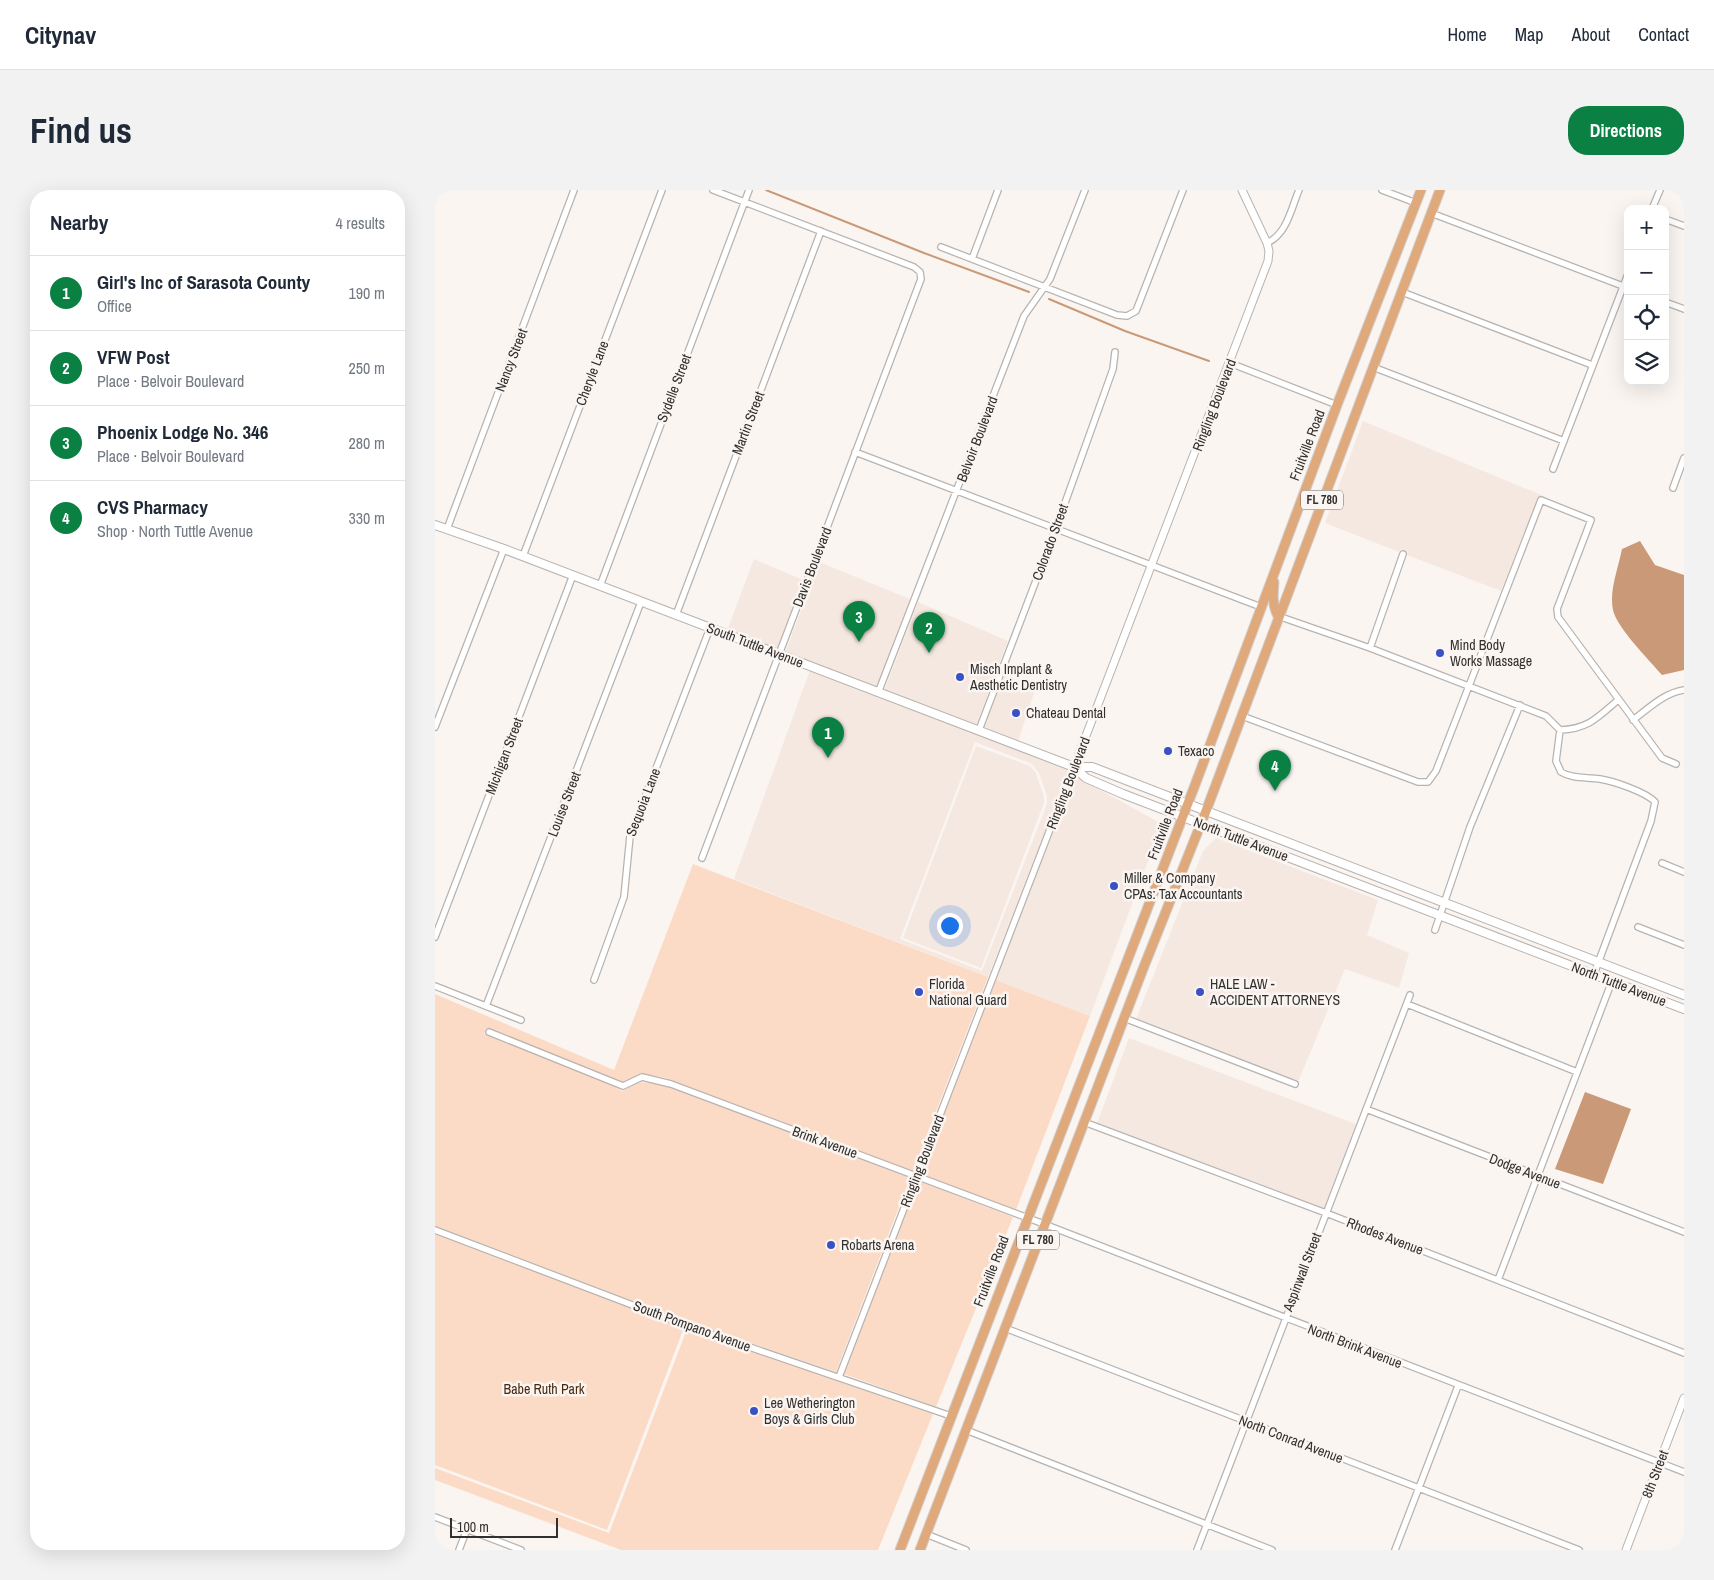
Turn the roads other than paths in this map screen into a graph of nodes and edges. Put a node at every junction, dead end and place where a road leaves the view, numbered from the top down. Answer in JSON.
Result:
{"nodes":[{"id":1,"x":575,"y":190,"type":"edge"},
{"id":2,"x":662,"y":190,"type":"edge"},
{"id":3,"x":713,"y":190,"type":"edge"},
{"id":4,"x":749,"y":190,"type":"edge"},
{"id":5,"x":998,"y":190,"type":"edge"},
{"id":6,"x":1085,"y":190,"type":"edge"},
{"id":7,"x":1183,"y":190,"type":"edge"},
{"id":8,"x":1242,"y":190,"type":"edge"},
{"id":9,"x":1299,"y":190,"type":"edge"},
{"id":10,"x":1382,"y":190,"type":"edge"},
{"id":11,"x":1421,"y":190,"type":"edge"},
{"id":12,"x":1440,"y":190,"type":"edge"},
{"id":13,"x":1660,"y":190,"type":"edge"},
{"id":14,"x":745,"y":202,"type":"junction"},
{"id":15,"x":1415,"y":203,"type":"junction"},
{"id":16,"x":1654,"y":205,"type":"edge"},
{"id":17,"x":1431,"y":213,"type":"junction"},
{"id":18,"x":1669,"y":220,"type":"edge"},
{"id":19,"x":1684,"y":226,"type":"edge"},
{"id":20,"x":821,"y":231,"type":"junction"},
{"id":21,"x":1267,"y":243,"type":"junction"},
{"id":22,"x":941,"y":247,"type":"dead end"},
{"id":23,"x":972,"y":259,"type":"junction"},
{"id":24,"x":1044,"y":286,"type":"junction"},
{"id":25,"x":1624,"y":287,"type":"edge"},
{"id":26,"x":1624,"y":289,"type":"edge"},
{"id":27,"x":1402,"y":292,"type":"junction"},
{"id":28,"x":1669,"y":303,"type":"edge"},
{"id":29,"x":1684,"y":309,"type":"edge"},
{"id":30,"x":1115,"y":352,"type":"dead end"},
{"id":31,"x":1230,"y":363,"type":"junction"},
{"id":32,"x":1592,"y":365,"type":"junction"},
{"id":33,"x":1373,"y":367,"type":"junction"},
{"id":34,"x":1337,"y":405,"type":"junction"},
{"id":35,"x":1564,"y":441,"type":"junction"},
{"id":36,"x":855,"y":452,"type":"junction"},
{"id":37,"x":1684,"y":458,"type":"edge"},
{"id":38,"x":1553,"y":469,"type":"dead end"},
{"id":39,"x":1673,"y":488,"type":"dead end"},
{"id":40,"x":957,"y":490,"type":"junction"},
{"id":41,"x":435,"y":525,"type":"edge"},
{"id":42,"x":1056,"y":528,"type":"junction"},
{"id":43,"x":447,"y":529,"type":"junction"},
{"id":44,"x":504,"y":549,"type":"junction"},
{"id":45,"x":1403,"y":554,"type":"dead end"},
{"id":46,"x":523,"y":556,"type":"junction"},
{"id":47,"x":1153,"y":565,"type":"junction"},
{"id":48,"x":1275,"y":569,"type":"junction"},
{"id":49,"x":573,"y":576,"type":"junction"},
{"id":50,"x":599,"y":586,"type":"junction"},
{"id":51,"x":641,"y":602,"type":"junction"},
{"id":52,"x":1261,"y":607,"type":"junction"},
{"id":53,"x":676,"y":615,"type":"junction"},
{"id":54,"x":1278,"y":616,"type":"junction"},
{"id":55,"x":710,"y":628,"type":"junction"},
{"id":56,"x":1370,"y":648,"type":"junction"},
{"id":57,"x":780,"y":655,"type":"junction"},
{"id":58,"x":1469,"y":686,"type":"junction"},
{"id":59,"x":1684,"y":690,"type":"edge"},
{"id":60,"x":878,"y":693,"type":"junction"},
{"id":61,"x":1618,"y":700,"type":"junction"},
{"id":62,"x":1519,"y":706,"type":"junction"},
{"id":63,"x":1242,"y":716,"type":"junction"},
{"id":64,"x":1633,"y":720,"type":"junction"},
{"id":65,"x":435,"y":727,"type":"edge"},
{"id":66,"x":979,"y":730,"type":"junction"},
{"id":67,"x":1560,"y":730,"type":"junction"},
{"id":68,"x":1676,"y":764,"type":"dead end"},
{"id":69,"x":1075,"y":767,"type":"junction"},
{"id":70,"x":1187,"y":804,"type":"junction"},
{"id":71,"x":1206,"y":811,"type":"junction"},
{"id":72,"x":1182,"y":817,"type":"junction"},
{"id":73,"x":1201,"y":824,"type":"junction"},
{"id":74,"x":703,"y":858,"type":"dead end"},
{"id":75,"x":1662,"y":864,"type":"dead end"},
{"id":76,"x":1684,"y":872,"type":"edge"},
{"id":77,"x":1445,"y":902,"type":"junction"},
{"id":78,"x":1441,"y":915,"type":"junction"},
{"id":79,"x":1638,"y":927,"type":"dead end"},
{"id":80,"x":1435,"y":930,"type":"dead end"},
{"id":81,"x":435,"y":937,"type":"edge"},
{"id":82,"x":1684,"y":946,"type":"edge"},
{"id":83,"x":1598,"y":962,"type":"junction"},
{"id":84,"x":1594,"y":974,"type":"junction"},
{"id":85,"x":594,"y":980,"type":"dead end"},
{"id":86,"x":1612,"y":981,"type":"junction"},
{"id":87,"x":435,"y":986,"type":"edge"},
{"id":88,"x":1410,"y":995,"type":"dead end"},
{"id":89,"x":1684,"y":995,"type":"edge"},
{"id":90,"x":1407,"y":1004,"type":"junction"},
{"id":91,"x":486,"y":1006,"type":"junction"},
{"id":92,"x":1684,"y":1009,"type":"edge"},
{"id":93,"x":1124,"y":1018,"type":"junction"},
{"id":94,"x":521,"y":1020,"type":"dead end"},
{"id":95,"x":489,"y":1032,"type":"dead end"},
{"id":96,"x":1577,"y":1072,"type":"junction"},
{"id":97,"x":1295,"y":1084,"type":"dead end"},
{"id":98,"x":1366,"y":1109,"type":"junction"},
{"id":99,"x":1084,"y":1122,"type":"junction"},
{"id":100,"x":916,"y":1176,"type":"junction"},
{"id":101,"x":1538,"y":1176,"type":"junction"},
{"id":102,"x":1326,"y":1213,"type":"junction"},
{"id":103,"x":1026,"y":1218,"type":"junction"},
{"id":104,"x":1044,"y":1224,"type":"junction"},
{"id":105,"x":435,"y":1230,"type":"edge"},
{"id":106,"x":1684,"y":1232,"type":"edge"},
{"id":107,"x":1498,"y":1280,"type":"junction"},
{"id":108,"x":1285,"y":1318,"type":"junction"},
{"id":109,"x":1005,"y":1328,"type":"junction"},
{"id":110,"x":1684,"y":1353,"type":"edge"},
{"id":111,"x":839,"y":1377,"type":"junction"},
{"id":112,"x":1457,"y":1386,"type":"junction"},
{"id":113,"x":1684,"y":1398,"type":"edge"},
{"id":114,"x":951,"y":1416,"type":"junction"},
{"id":115,"x":1246,"y":1422,"type":"junction"},
{"id":116,"x":965,"y":1430,"type":"junction"},
{"id":117,"x":1660,"y":1462,"type":"junction"},
{"id":118,"x":1684,"y":1472,"type":"edge"},
{"id":119,"x":1419,"y":1487,"type":"junction"},
{"id":120,"x":435,"y":1517,"type":"edge"},
{"id":121,"x":1207,"y":1525,"type":"junction"},
{"id":122,"x":467,"y":1529,"type":"junction"},
{"id":123,"x":926,"y":1534,"type":"junction"},
{"id":124,"x":459,"y":1550,"type":"edge"},
{"id":125,"x":521,"y":1550,"type":"edge"},
{"id":126,"x":899,"y":1550,"type":"edge"},
{"id":127,"x":920,"y":1550,"type":"edge"},
{"id":128,"x":966,"y":1550,"type":"edge"},
{"id":129,"x":1197,"y":1550,"type":"edge"},
{"id":130,"x":1271,"y":1550,"type":"edge"},
{"id":131,"x":1395,"y":1550,"type":"edge"},
{"id":132,"x":1579,"y":1550,"type":"edge"},
{"id":133,"x":1626,"y":1550,"type":"edge"}],
"edges":[{"from":1,"to":43,"type":"street","name":"Nancy Street"},
{"from":2,"to":46,"type":"street","name":"Cheryle Lane"},
{"from":3,"to":14,"type":"street"},
{"from":4,"to":14,"type":"street","name":"Sydelle Street"},
{"from":5,"to":23,"type":"street"},
{"from":6,"to":24,"type":"street","name":"Belvoir Boulevard"},
{"from":7,"to":24,"type":"street"},
{"from":8,"to":21,"type":"street","name":"Ringling Boulevard"},
{"from":9,"to":21,"type":"street"},
{"from":10,"to":15,"type":"street"},
{"from":11,"to":15,"type":"main road","name":"Fruitville Road","number":"FL 780"},
{"from":12,"to":17,"type":"main road","number":"FL 780"},
{"from":13,"to":16,"type":"street"},
{"from":14,"to":20,"type":"street"},
{"from":14,"to":50,"type":"street","name":"Sydelle Street"},
{"from":15,"to":34,"type":"main road","name":"Fruitville Road","number":"FL 780"},
{"from":17,"to":25,"type":"street"},
{"from":17,"to":27,"type":"main road","number":"FL 780"},
{"from":18,"to":19,"type":"street"},
{"from":20,"to":36,"type":"street","name":"Davis Boulevard"},
{"from":20,"to":53,"type":"street","name":"Martin Street"},
{"from":21,"to":31,"type":"street","name":"Ringling Boulevard"},
{"from":22,"to":23,"type":"street"},
{"from":23,"to":24,"type":"street"},
{"from":24,"to":40,"type":"street","name":"Belvoir Boulevard"},
{"from":26,"to":32,"type":"street"},
{"from":27,"to":32,"type":"street"},
{"from":27,"to":33,"type":"main road","number":"FL 780"},
{"from":28,"to":29,"type":"street"},
{"from":30,"to":42,"type":"street","name":"Colorado Street"},
{"from":31,"to":34,"type":"street"},
{"from":31,"to":47,"type":"street","name":"Ringling Boulevard"},
{"from":32,"to":35,"type":"street"},
{"from":33,"to":35,"type":"street"},
{"from":33,"to":54,"type":"main road","number":"FL 780"},
{"from":34,"to":48,"type":"main road","name":"Fruitville Road","number":"FL 780"},
{"from":35,"to":38,"type":"street"},
{"from":36,"to":40,"type":"street"},
{"from":36,"to":57,"type":"street","name":"Davis Boulevard"},
{"from":37,"to":39,"type":"street"},
{"from":40,"to":42,"type":"street"},
{"from":40,"to":60,"type":"street","name":"Belvoir Boulevard"},
{"from":41,"to":43,"type":"main road","name":"South Tuttle Avenue"},
{"from":42,"to":47,"type":"street"},
{"from":42,"to":66,"type":"street","name":"Colorado Street"},
{"from":43,"to":44,"type":"main road","name":"South Tuttle Avenue"},
{"from":44,"to":46,"type":"main road","name":"South Tuttle Avenue"},
{"from":44,"to":65,"type":"street"},
{"from":45,"to":56,"type":"street"},
{"from":46,"to":49,"type":"main road","name":"South Tuttle Avenue"},
{"from":47,"to":52,"type":"street"},
{"from":47,"to":69,"type":"street","name":"Ringling Boulevard"},
{"from":48,"to":52,"type":"main road","name":"Fruitville Road","number":"FL 780"},
{"from":48,"to":54,"type":"main road"},
{"from":49,"to":50,"type":"main road","name":"South Tuttle Avenue"},
{"from":49,"to":81,"type":"street","name":"Michigan Street"},
{"from":50,"to":51,"type":"main road","name":"South Tuttle Avenue"},
{"from":51,"to":53,"type":"main road","name":"South Tuttle Avenue"},
{"from":51,"to":91,"type":"street","name":"Louise Street"},
{"from":52,"to":70,"type":"main road","name":"Fruitville Road","number":"FL 780"},
{"from":53,"to":55,"type":"main road","name":"South Tuttle Avenue"},
{"from":54,"to":56,"type":"street"},
{"from":54,"to":63,"type":"main road","number":"FL 780"},
{"from":55,"to":57,"type":"main road","name":"South Tuttle Avenue"},
{"from":55,"to":85,"type":"street","name":"Sequoia Lane"},
{"from":56,"to":58,"type":"street"},
{"from":57,"to":60,"type":"main road","name":"South Tuttle Avenue"},
{"from":57,"to":74,"type":"street","name":"Davis Boulevard"},
{"from":58,"to":61,"type":"street"},
{"from":58,"to":62,"type":"street"},
{"from":58,"to":63,"type":"street"},
{"from":59,"to":64,"type":"street"},
{"from":60,"to":66,"type":"main road","name":"South Tuttle Avenue"},
{"from":61,"to":64,"type":"street"},
{"from":61,"to":67,"type":"street"},
{"from":62,"to":67,"type":"street"},
{"from":62,"to":77,"type":"street"},
{"from":63,"to":71,"type":"main road","number":"FL 780"},
{"from":64,"to":68,"type":"street"},
{"from":66,"to":69,"type":"main road","name":"South Tuttle Avenue"},
{"from":67,"to":83,"type":"street"},
{"from":69,"to":70,"type":"main road","name":"North Tuttle Avenue"},
{"from":69,"to":72,"type":"main road","name":"North Tuttle Avenue"},
{"from":69,"to":100,"type":"street","name":"Ringling Boulevard"},
{"from":70,"to":71,"type":"main road","name":"North Tuttle Avenue"},
{"from":70,"to":72,"type":"main road","name":"Fruitville Road","number":"FL 780"},
{"from":71,"to":73,"type":"main road","number":"FL 780"},
{"from":71,"to":77,"type":"main road","name":"North Tuttle Avenue"},
{"from":72,"to":73,"type":"main road","name":"North Tuttle Avenue"},
{"from":72,"to":103,"type":"main road","name":"Fruitville Road","number":"FL 780"},
{"from":73,"to":78,"type":"main road","name":"North Tuttle Avenue"},
{"from":73,"to":93,"type":"main road","number":"FL 780"},
{"from":75,"to":76,"type":"street"},
{"from":77,"to":78,"type":"street"},
{"from":77,"to":83,"type":"main road","name":"North Tuttle Avenue"},
{"from":78,"to":80,"type":"street"},
{"from":78,"to":84,"type":"main road","name":"North Tuttle Avenue"},
{"from":79,"to":82,"type":"street"},
{"from":83,"to":84,"type":"street"},
{"from":83,"to":89,"type":"main road","name":"North Tuttle Avenue"},
{"from":84,"to":86,"type":"main road","name":"North Tuttle Avenue"},
{"from":86,"to":92,"type":"main road","name":"North Tuttle Avenue"},
{"from":86,"to":96,"type":"street"},
{"from":87,"to":91,"type":"street"},
{"from":88,"to":90,"type":"street","name":"Aspinwall Street"},
{"from":90,"to":96,"type":"street"},
{"from":90,"to":98,"type":"street","name":"Aspinwall Street"},
{"from":91,"to":94,"type":"street"},
{"from":93,"to":97,"type":"street"},
{"from":93,"to":99,"type":"main road","number":"FL 780"},
{"from":95,"to":100,"type":"street","name":"Brink Avenue"},
{"from":96,"to":101,"type":"street"},
{"from":98,"to":101,"type":"street","name":"Dodge Avenue"},
{"from":98,"to":102,"type":"street","name":"Aspinwall Street"},
{"from":99,"to":102,"type":"street","name":"Rhodes Avenue"},
{"from":99,"to":104,"type":"main road","number":"FL 780"},
{"from":100,"to":103,"type":"street","name":"Brink Avenue"},
{"from":100,"to":111,"type":"street","name":"Ringling Boulevard"},
{"from":101,"to":106,"type":"street","name":"Dodge Avenue"},
{"from":101,"to":107,"type":"street"},
{"from":102,"to":107,"type":"street","name":"Rhodes Avenue"},
{"from":102,"to":108,"type":"street","name":"Aspinwall Street"},
{"from":103,"to":104,"type":"street","name":"North Brink Avenue"},
{"from":103,"to":114,"type":"main road","name":"Fruitville Road","number":"FL 780"},
{"from":104,"to":108,"type":"street","name":"North Brink Avenue"},
{"from":104,"to":109,"type":"main road","number":"FL 780"},
{"from":105,"to":111,"type":"street","name":"South Pompano Avenue"},
{"from":107,"to":110,"type":"street","name":"Rhodes Avenue"},
{"from":108,"to":112,"type":"street","name":"North Brink Avenue"},
{"from":108,"to":115,"type":"street","name":"Aspinwall Street"},
{"from":109,"to":115,"type":"street","name":"North Conrad Avenue"},
{"from":109,"to":116,"type":"main road","number":"FL 780"},
{"from":111,"to":114,"type":"street","name":"South Pompano Avenue"},
{"from":112,"to":117,"type":"street","name":"North Brink Avenue"},
{"from":112,"to":119,"type":"street"},
{"from":113,"to":117,"type":"street","name":"8th Street"},
{"from":114,"to":126,"type":"main road","name":"Fruitville Road","number":"FL 780"},
{"from":115,"to":119,"type":"street","name":"North Conrad Avenue"},
{"from":115,"to":121,"type":"street","name":"Aspinwall Street"},
{"from":116,"to":121,"type":"street"},
{"from":116,"to":123,"type":"main road","number":"FL 780"},
{"from":117,"to":118,"type":"street","name":"North Brink Avenue"},
{"from":117,"to":133,"type":"street","name":"8th Street"},
{"from":119,"to":131,"type":"street"},
{"from":119,"to":132,"type":"street","name":"North Conrad Avenue"},
{"from":120,"to":122,"type":"street"},
{"from":121,"to":129,"type":"street","name":"Aspinwall Street"},
{"from":121,"to":130,"type":"street"},
{"from":122,"to":124,"type":"street"},
{"from":122,"to":125,"type":"street"},
{"from":123,"to":127,"type":"main road","number":"FL 780"},
{"from":123,"to":128,"type":"street"}]}
